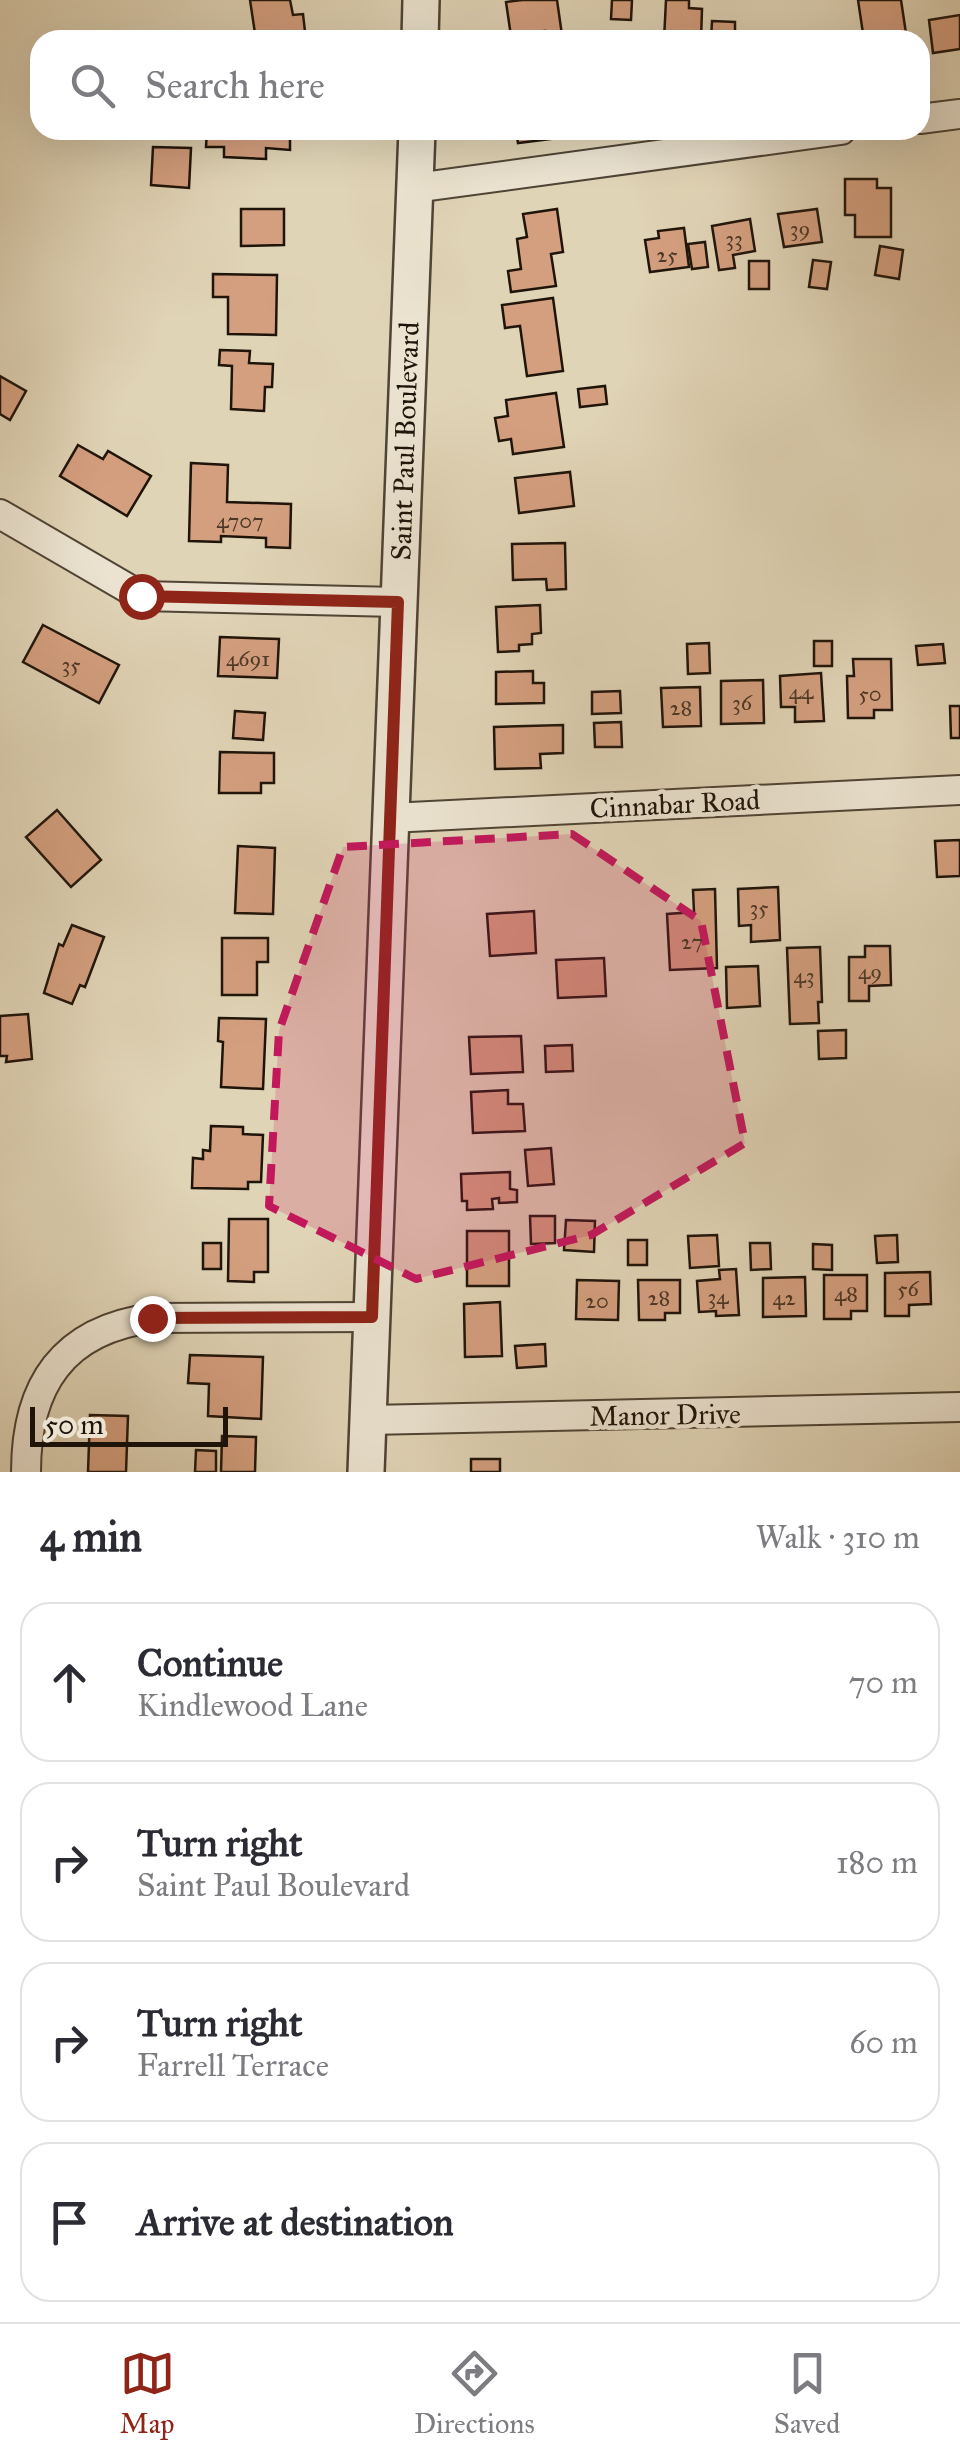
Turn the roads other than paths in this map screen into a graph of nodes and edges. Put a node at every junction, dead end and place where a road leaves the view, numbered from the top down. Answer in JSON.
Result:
{"nodes":[{"id":1,"x":421,"y":0,"type":"edge"},
{"id":2,"x":420,"y":30,"type":"edge"},
{"id":3,"x":960,"y":114,"type":"edge"},
{"id":4,"x":930,"y":118,"type":"edge"},
{"id":5,"x":417,"y":140,"type":"edge"},
{"id":6,"x":767,"y":140,"type":"edge"},
{"id":7,"x":415,"y":188,"type":"junction"},
{"id":8,"x":0,"y":514,"type":"edge"},
{"id":9,"x":398,"y":602,"type":"junction"},
{"id":10,"x":960,"y":790,"type":"edge"},
{"id":11,"x":390,"y":818,"type":"junction"},
{"id":12,"x":372,"y":1317,"type":"junction"},
{"id":13,"x":960,"y":1407,"type":"edge"},
{"id":14,"x":369,"y":1420,"type":"junction"},
{"id":15,"x":26,"y":1472,"type":"edge"},
{"id":16,"x":366,"y":1472,"type":"edge"}],
"edges":[{"from":1,"to":2,"type":"street"},
{"from":3,"to":4,"type":"street"},
{"from":5,"to":7,"type":"street","name":"Saint Paul Boulevard"},
{"from":6,"to":7,"type":"street"},
{"from":7,"to":9,"type":"street","name":"Saint Paul Boulevard"},
{"from":8,"to":9,"type":"street"},
{"from":9,"to":11,"type":"street","name":"Saint Paul Boulevard"},
{"from":10,"to":11,"type":"street","name":"Cinnabar Road"},
{"from":11,"to":12,"type":"street","name":"Saint Paul Boulevard"},
{"from":12,"to":14,"type":"street","name":"Saint Paul Boulevard"},
{"from":12,"to":15,"type":"street"},
{"from":13,"to":14,"type":"street","name":"Manor Drive"},
{"from":14,"to":16,"type":"street","name":"Saint Paul Boulevard"}]}
